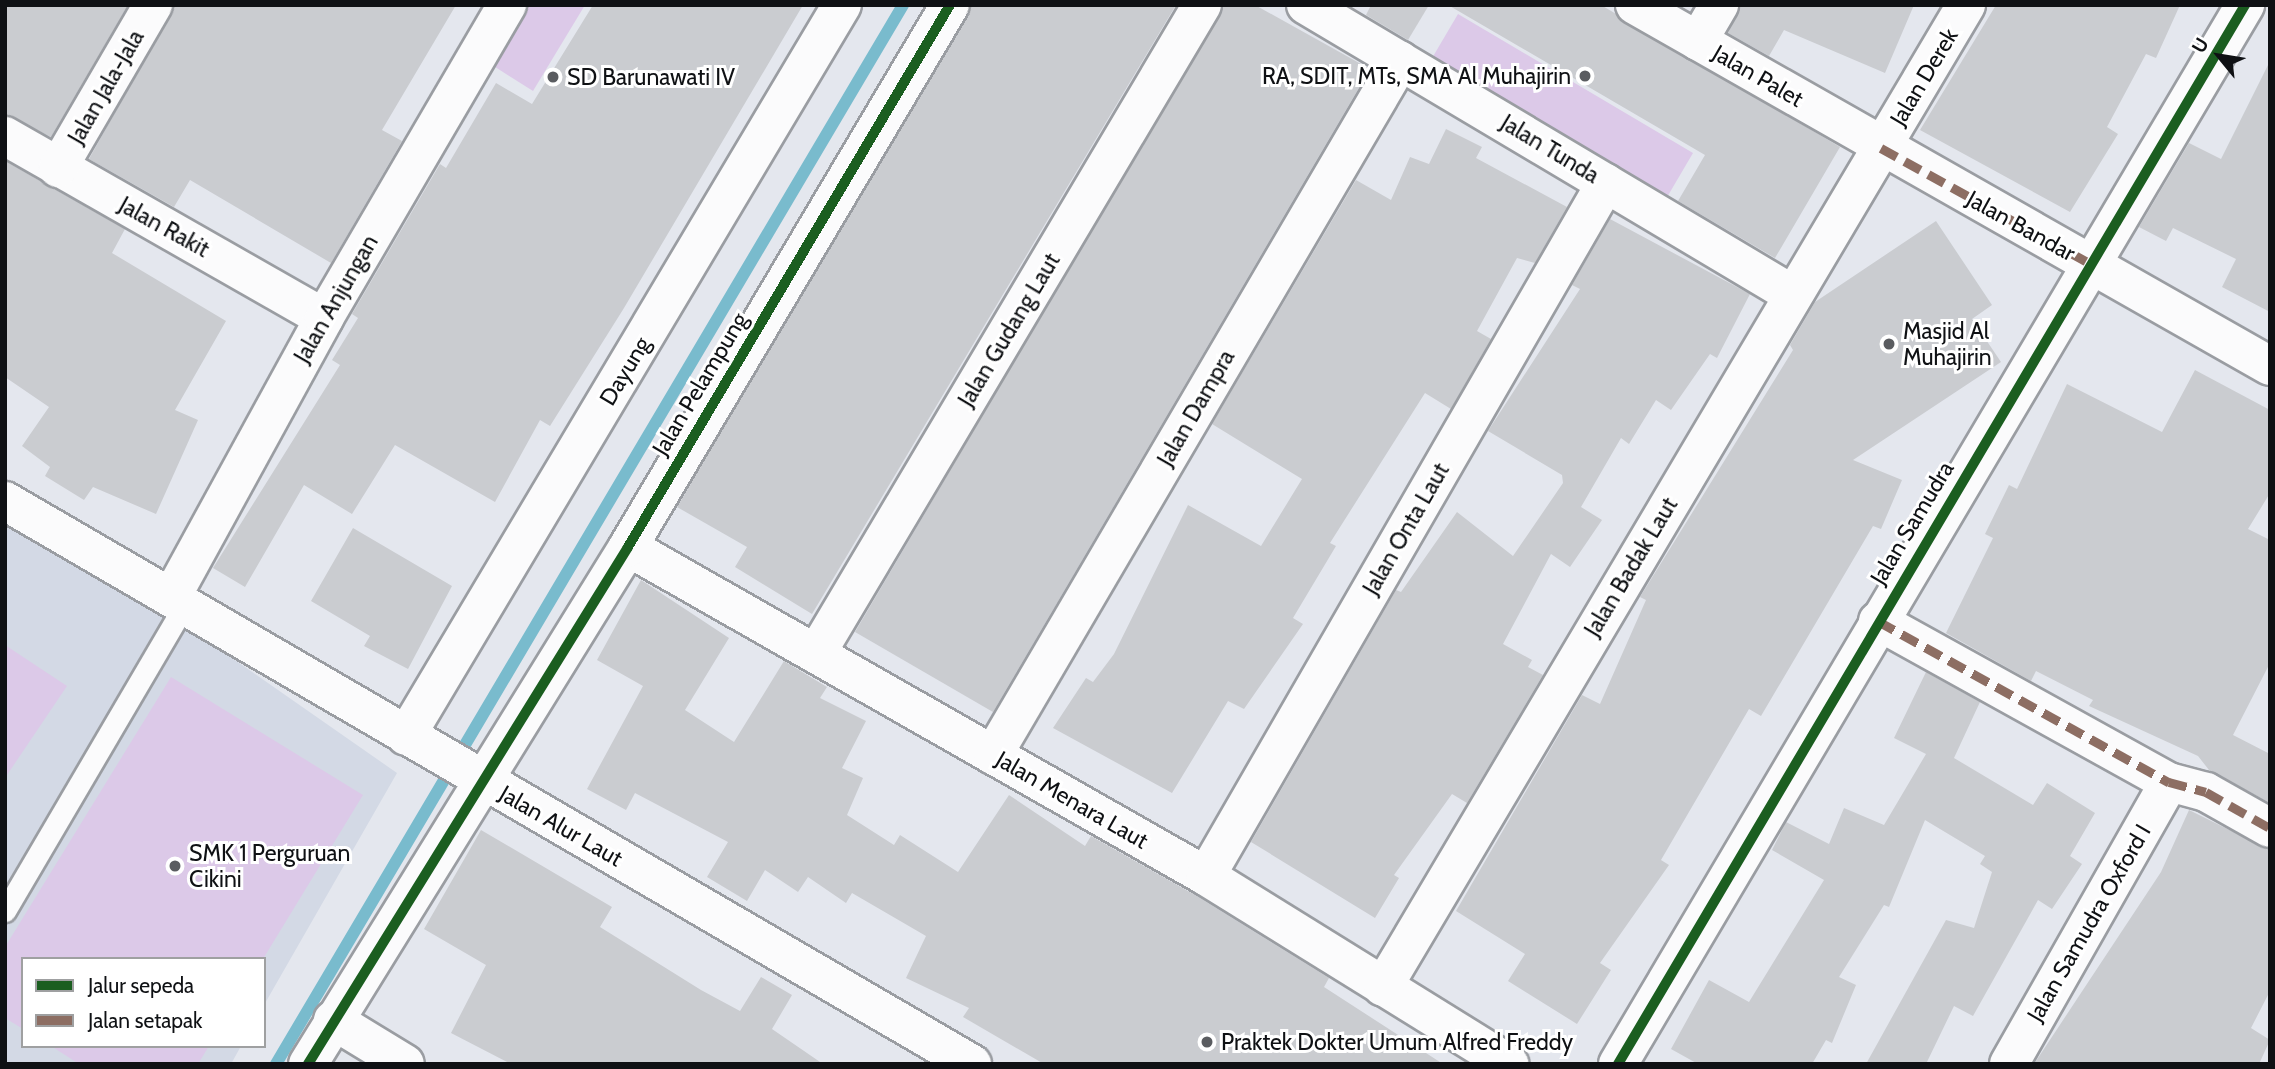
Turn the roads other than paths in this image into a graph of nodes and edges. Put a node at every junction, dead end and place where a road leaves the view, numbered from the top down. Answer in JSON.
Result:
{"nodes":[{"id":1,"x":153,"y":5,"type":"edge"},
{"id":2,"x":507,"y":5,"type":"edge"},
{"id":3,"x":842,"y":5,"type":"edge"},
{"id":4,"x":950,"y":5,"type":"edge"},
{"id":5,"x":1202,"y":5,"type":"edge"},
{"id":6,"x":1306,"y":5,"type":"edge"},
{"id":7,"x":1635,"y":5,"type":"edge"},
{"id":8,"x":1719,"y":5,"type":"edge"},
{"id":9,"x":1966,"y":5,"type":"edge"},
{"id":10,"x":2245,"y":5,"type":"edge"},
{"id":11,"x":1698,"y":41,"type":"junction"},
{"id":12,"x":1400,"y":61,"type":"junction"},
{"id":13,"x":5,"y":136,"type":"edge"},
{"id":14,"x":1881,"y":148,"type":"junction"},
{"id":15,"x":58,"y":168,"type":"junction"},
{"id":16,"x":1606,"y":183,"type":"junction"},
{"id":17,"x":2091,"y":264,"type":"junction"},
{"id":18,"x":1792,"y":294,"type":"junction"},
{"id":19,"x":324,"y":317,"type":"junction"},
{"id":20,"x":2270,"y":366,"type":"edge"},
{"id":21,"x":5,"y":501,"type":"edge"},
{"id":22,"x":628,"y":547,"type":"junction"},
{"id":23,"x":179,"y":599,"type":"junction"},
{"id":24,"x":1878,"y":621,"type":"junction"},
{"id":25,"x":816,"y":654,"type":"junction"},
{"id":26,"x":411,"y":739,"type":"junction"},
{"id":27,"x":993,"y":755,"type":"junction"},
{"id":28,"x":481,"y":780,"type":"junction"},
{"id":29,"x":2169,"y":782,"type":"junction"},
{"id":30,"x":2270,"y":828,"type":"edge"},
{"id":31,"x":1206,"y":876,"type":"junction"},
{"id":32,"x":5,"y":911,"type":"edge"},
{"id":33,"x":1383,"y":987,"type":"junction"},
{"id":34,"x":333,"y":1020,"type":"junction"},
{"id":35,"x":1626,"y":1061,"type":"edge"},
{"id":36,"x":308,"y":1064,"type":"edge"},
{"id":37,"x":405,"y":1064,"type":"edge"},
{"id":38,"x":972,"y":1064,"type":"edge"},
{"id":39,"x":1509,"y":1064,"type":"edge"},
{"id":40,"x":2009,"y":1064,"type":"edge"}],
"edges":[{"from":1,"to":15,"type":"street","name":"Jalan Jala-Jala"},
{"from":2,"to":19,"type":"street","name":"Jalan Anjungan"},
{"from":3,"to":26,"type":"street","name":"Dayung"},
{"from":4,"to":22,"type":"street","name":"Jalan Pelampung"},
{"from":5,"to":25,"type":"street","name":"Jalan Gudang Laut"},
{"from":6,"to":12,"type":"street","name":"Jalan Tunda"},
{"from":7,"to":11,"type":"street","name":"Jalan Palet"},
{"from":8,"to":11,"type":"street"},
{"from":9,"to":14,"type":"street","name":"Jalan Derek"},
{"from":10,"to":17,"type":"street","name":"Jalan Samudra"},
{"from":11,"to":14,"type":"street","name":"Jalan Palet"},
{"from":12,"to":16,"type":"street","name":"Jalan Tunda"},
{"from":12,"to":27,"type":"street","name":"Jalan Dampra"},
{"from":13,"to":15,"type":"street","name":"Jalan Rakit"},
{"from":14,"to":17,"type":"street","name":"Jalan Bandar"},
{"from":14,"to":18,"type":"street","name":"Jalan Badak Laut"},
{"from":15,"to":19,"type":"street","name":"Jalan Rakit"},
{"from":16,"to":18,"type":"street","name":"Jalan Tunda"},
{"from":16,"to":31,"type":"street","name":"Jalan Onta Laut"},
{"from":17,"to":20,"type":"street","name":"Jalan Bandar"},
{"from":17,"to":24,"type":"street","name":"Jalan Samudra"},
{"from":18,"to":33,"type":"street","name":"Jalan Badak Laut"},
{"from":19,"to":23,"type":"street","name":"Jalan Anjungan"},
{"from":21,"to":23,"type":"street","name":"Jalan Alur Laut"},
{"from":22,"to":25,"type":"street","name":"Jalan Menara Laut"},
{"from":22,"to":28,"type":"street","name":"Jalan Pelampung"},
{"from":23,"to":26,"type":"street","name":"Jalan Alur Laut"},
{"from":23,"to":32,"type":"lane"},
{"from":24,"to":29,"type":"street"},
{"from":24,"to":35,"type":"street","name":"Jalan Samudra"},
{"from":25,"to":27,"type":"street","name":"Jalan Menara Laut"},
{"from":26,"to":28,"type":"street","name":"Jalan Alur Laut"},
{"from":27,"to":31,"type":"street","name":"Jalan Menara Laut"},
{"from":28,"to":34,"type":"street","name":"Jalan Pelampung"},
{"from":28,"to":38,"type":"street","name":"Jalan Alur Laut"},
{"from":29,"to":30,"type":"street"},
{"from":29,"to":40,"type":"street","name":"Jalan Samudra Oxford I"},
{"from":31,"to":33,"type":"street","name":"Jalan Menara Laut"},
{"from":33,"to":39,"type":"street","name":"Jalan Menara Laut"},
{"from":34,"to":36,"type":"street","name":"Jalan Pelampung"},
{"from":34,"to":37,"type":"street"}]}
